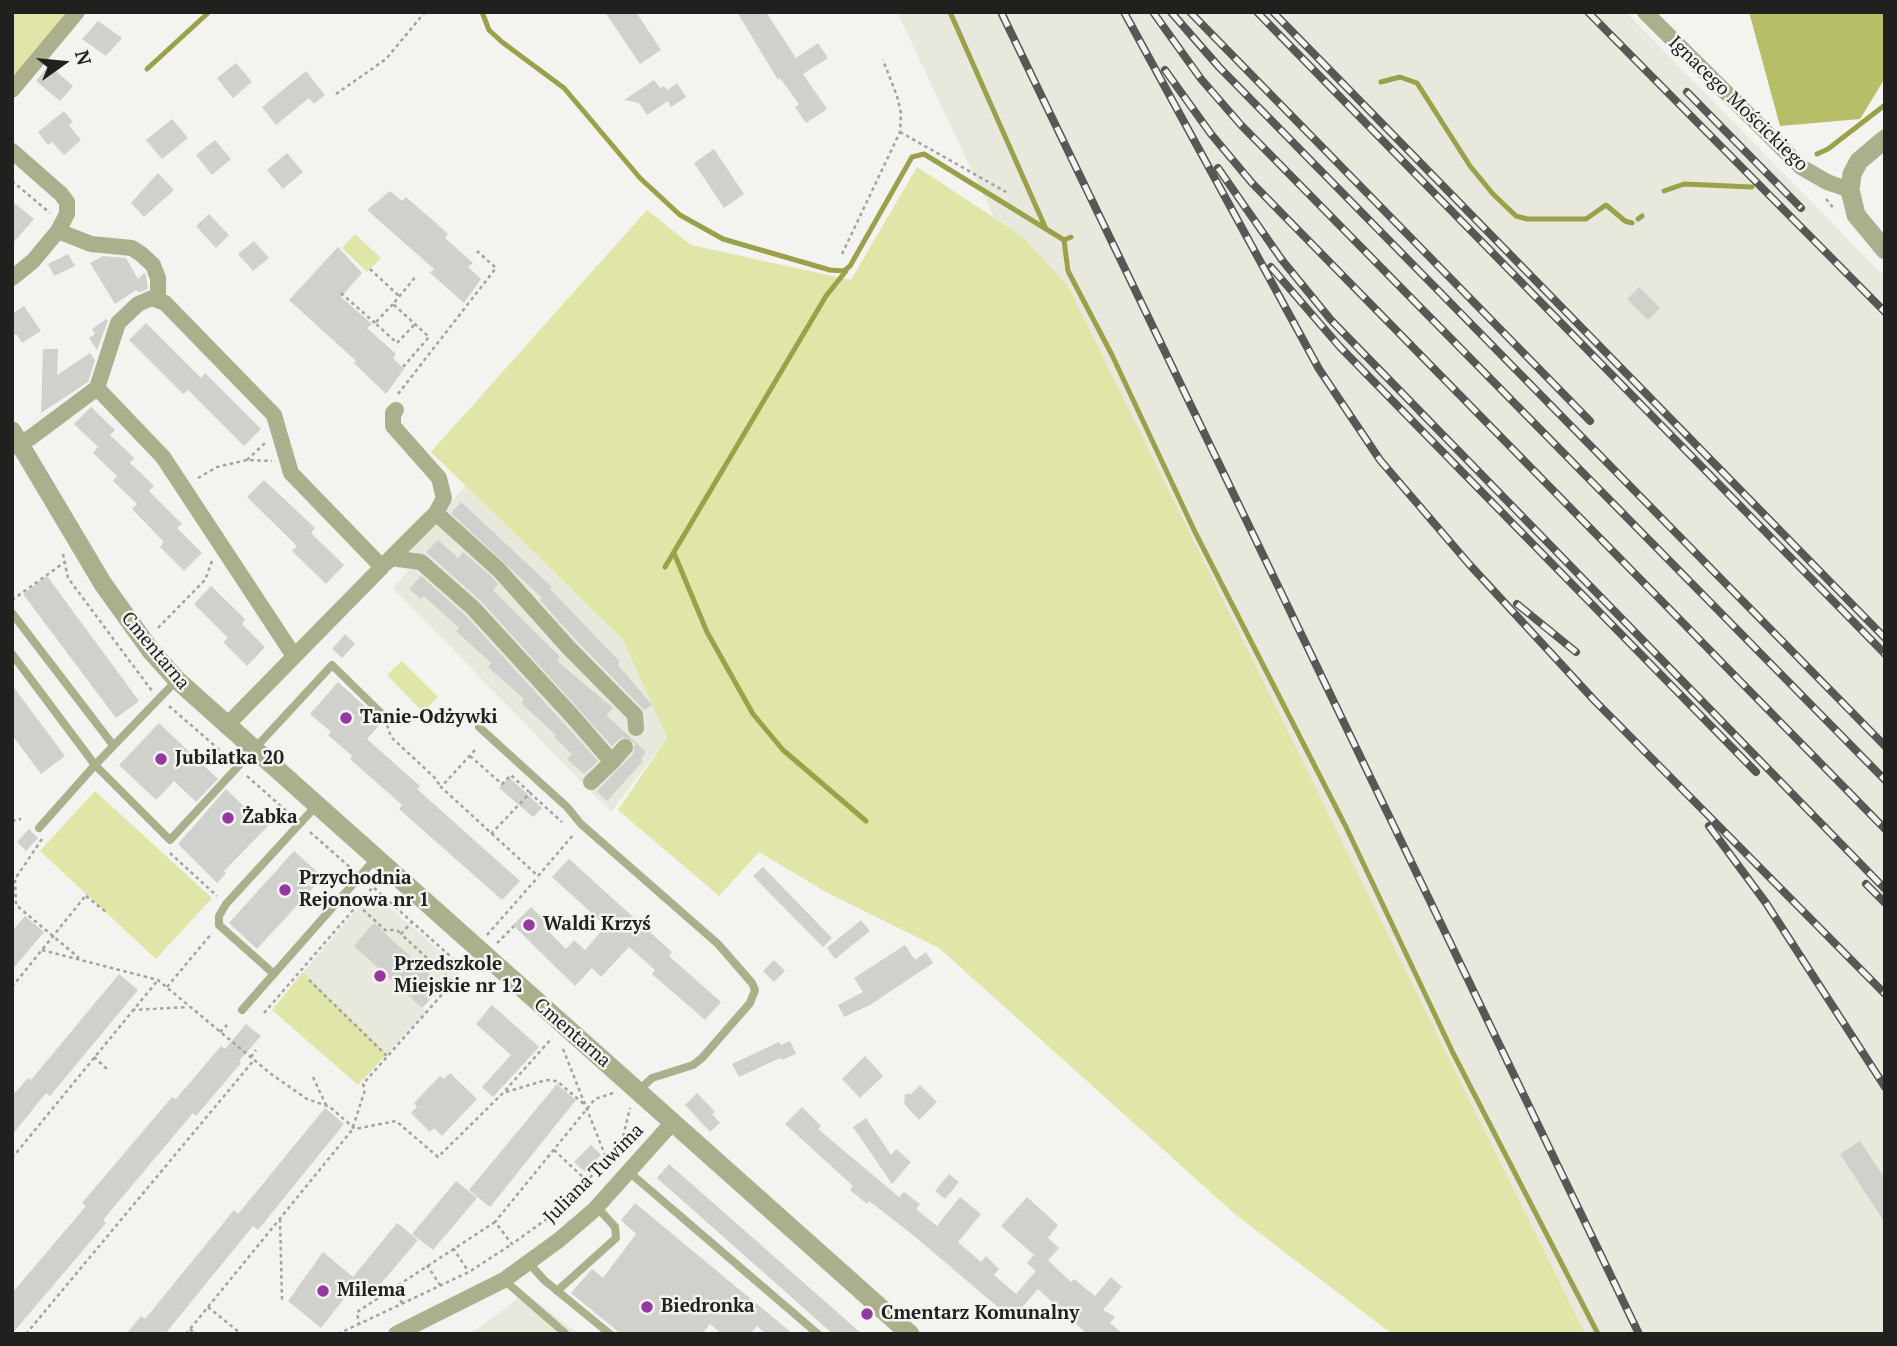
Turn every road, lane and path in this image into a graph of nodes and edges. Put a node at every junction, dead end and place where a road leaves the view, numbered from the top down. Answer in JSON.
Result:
{"nodes":[{"id":1,"x":77,"y":12,"type":"edge"},
{"id":2,"x":425,"y":12,"type":"edge"},
{"id":3,"x":1645,"y":12,"type":"edge"},
{"id":4,"x":883,"y":61,"type":"dead end"},
{"id":5,"x":12,"y":90,"type":"edge"},
{"id":6,"x":336,"y":94,"type":"dead end"},
{"id":7,"x":900,"y":132,"type":"junction"},
{"id":8,"x":1885,"y":139,"type":"edge"},
{"id":9,"x":12,"y":151,"type":"edge"},
{"id":10,"x":12,"y":181,"type":"edge"},
{"id":11,"x":1850,"y":190,"type":"junction"},
{"id":12,"x":1006,"y":192,"type":"dead end"},
{"id":13,"x":57,"y":224,"type":"junction"},
{"id":14,"x":1885,"y":250,"type":"edge"},
{"id":15,"x":477,"y":251,"type":"dead end"},
{"id":16,"x":842,"y":254,"type":"dead end"},
{"id":17,"x":370,"y":269,"type":"dead end"},
{"id":18,"x":416,"y":275,"type":"dead end"},
{"id":19,"x":12,"y":278,"type":"edge"},
{"id":20,"x":341,"y":293,"type":"dead end"},
{"id":21,"x":399,"y":296,"type":"junction"},
{"id":22,"x":158,"y":298,"type":"junction"},
{"id":23,"x":393,"y":304,"type":"junction"},
{"id":24,"x":375,"y":323,"type":"junction"},
{"id":25,"x":414,"y":324,"type":"junction"},
{"id":26,"x":403,"y":367,"type":"dead end"},
{"id":27,"x":97,"y":388,"type":"junction"},
{"id":28,"x":397,"y":402,"type":"joint"},
{"id":29,"x":273,"y":435,"type":"dead end"},
{"id":30,"x":15,"y":440,"type":"edge"},
{"id":31,"x":247,"y":460,"type":"junction"},
{"id":32,"x":281,"y":461,"type":"dead end"},
{"id":33,"x":196,"y":480,"type":"dead end"},
{"id":34,"x":436,"y":513,"type":"junction"},
{"id":35,"x":216,"y":550,"type":"dead end"},
{"id":36,"x":65,"y":562,"type":"dead end"},
{"id":37,"x":386,"y":562,"type":"junction"},
{"id":38,"x":12,"y":600,"type":"edge"},
{"id":39,"x":12,"y":613,"type":"edge"},
{"id":40,"x":150,"y":636,"type":"dead end"},
{"id":41,"x":12,"y":654,"type":"edge"},
{"id":42,"x":294,"y":656,"type":"junction"},
{"id":43,"x":177,"y":680,"type":"junction"},
{"id":44,"x":158,"y":699,"type":"junction"},
{"id":45,"x":383,"y":715,"type":"dead end"},
{"id":46,"x":226,"y":726,"type":"junction"},
{"id":47,"x":478,"y":727,"type":"dead end"},
{"id":48,"x":636,"y":728,"type":"dead end"},
{"id":49,"x":113,"y":746,"type":"junction"},
{"id":50,"x":625,"y":747,"type":"dead end"},
{"id":51,"x":254,"y":750,"type":"junction"},
{"id":52,"x":475,"y":750,"type":"dead end"},
{"id":53,"x":470,"y":755,"type":"junction"},
{"id":54,"x":612,"y":762,"type":"junction"},
{"id":55,"x":95,"y":765,"type":"junction"},
{"id":56,"x":238,"y":768,"type":"junction"},
{"id":57,"x":591,"y":782,"type":"dead end"},
{"id":58,"x":530,"y":793,"type":"junction"},
{"id":59,"x":316,"y":806,"type":"junction"},
{"id":60,"x":21,"y":819,"type":"dead end"},
{"id":61,"x":12,"y":821,"type":"edge"},
{"id":62,"x":39,"y":828,"type":"joint"},
{"id":63,"x":491,"y":834,"type":"junction"},
{"id":64,"x":168,"y":838,"type":"junction"},
{"id":65,"x":376,"y":859,"type":"junction"},
{"id":66,"x":538,"y":876,"type":"junction"},
{"id":67,"x":14,"y":880,"type":"edge"},
{"id":68,"x":226,"y":904,"type":"junction"},
{"id":69,"x":358,"y":905,"type":"dead end"},
{"id":70,"x":14,"y":906,"type":"edge"},
{"id":71,"x":106,"y":912,"type":"dead end"},
{"id":72,"x":411,"y":923,"type":"dead end"},
{"id":73,"x":219,"y":925,"type":"junction"},
{"id":74,"x":514,"y":926,"type":"dead end"},
{"id":75,"x":401,"y":934,"type":"junction"},
{"id":76,"x":53,"y":935,"type":"junction"},
{"id":77,"x":483,"y":940,"type":"dead end"},
{"id":78,"x":492,"y":948,"type":"dead end"},
{"id":79,"x":42,"y":950,"type":"junction"},
{"id":80,"x":81,"y":960,"type":"junction"},
{"id":81,"x":274,"y":974,"type":"junction"},
{"id":82,"x":158,"y":980,"type":"junction"},
{"id":83,"x":309,"y":980,"type":"dead end"},
{"id":84,"x":12,"y":987,"type":"edge"},
{"id":85,"x":167,"y":987,"type":"junction"},
{"id":86,"x":190,"y":1007,"type":"junction"},
{"id":87,"x":132,"y":1010,"type":"junction"},
{"id":88,"x":242,"y":1010,"type":"dead end"},
{"id":89,"x":227,"y":1025,"type":"dead end"},
{"id":90,"x":220,"y":1032,"type":"junction"},
{"id":91,"x":556,"y":1033,"type":"dead end"},
{"id":92,"x":561,"y":1046,"type":"dead end"},
{"id":93,"x":256,"y":1050,"type":"dead end"},
{"id":94,"x":387,"y":1056,"type":"junction"},
{"id":95,"x":94,"y":1057,"type":"junction"},
{"id":96,"x":253,"y":1058,"type":"junction"},
{"id":97,"x":108,"y":1070,"type":"dead end"},
{"id":98,"x":313,"y":1077,"type":"dead end"},
{"id":99,"x":629,"y":1091,"type":"junction"},
{"id":100,"x":503,"y":1093,"type":"junction"},
{"id":101,"x":326,"y":1105,"type":"junction"},
{"id":102,"x":589,"y":1108,"type":"junction"},
{"id":103,"x":673,"y":1122,"type":"junction"},
{"id":104,"x":353,"y":1127,"type":"junction"},
{"id":105,"x":624,"y":1143,"type":"dead end"},
{"id":106,"x":554,"y":1150,"type":"junction"},
{"id":107,"x":12,"y":1157,"type":"edge"},
{"id":108,"x":607,"y":1160,"type":"junction"},
{"id":109,"x":629,"y":1172,"type":"junction"},
{"id":110,"x":587,"y":1181,"type":"junction"},
{"id":111,"x":597,"y":1207,"type":"junction"},
{"id":112,"x":280,"y":1219,"type":"junction"},
{"id":113,"x":495,"y":1222,"type":"junction"},
{"id":114,"x":512,"y":1244,"type":"junction"},
{"id":115,"x":453,"y":1248,"type":"junction"},
{"id":116,"x":528,"y":1262,"type":"junction"},
{"id":117,"x":427,"y":1265,"type":"junction"},
{"id":118,"x":469,"y":1272,"type":"junction"},
{"id":119,"x":504,"y":1280,"type":"junction"},
{"id":120,"x":440,"y":1285,"type":"junction"},
{"id":121,"x":393,"y":1288,"type":"junction"},
{"id":122,"x":557,"y":1291,"type":"junction"},
{"id":123,"x":282,"y":1300,"type":"dead end"},
{"id":124,"x":402,"y":1303,"type":"junction"},
{"id":125,"x":208,"y":1307,"type":"junction"},
{"id":126,"x":359,"y":1324,"type":"junction"},
{"id":127,"x":190,"y":1329,"type":"junction"},
{"id":128,"x":240,"y":1333,"type":"edge"},
{"id":129,"x":26,"y":1334,"type":"edge"},
{"id":130,"x":186,"y":1334,"type":"edge"},
{"id":131,"x":196,"y":1334,"type":"edge"},
{"id":132,"x":338,"y":1334,"type":"edge"},
{"id":133,"x":396,"y":1334,"type":"edge"},
{"id":134,"x":566,"y":1334,"type":"edge"},
{"id":135,"x":610,"y":1334,"type":"edge"},
{"id":136,"x":818,"y":1334,"type":"edge"},
{"id":137,"x":910,"y":1334,"type":"edge"}],
"edges":[{"from":1,"to":5,"type":"street"},
{"from":2,"to":6,"type":"path"},
{"from":3,"to":11,"type":"street","name":"Ignacego Mościckiego"},
{"from":4,"to":7,"type":"path"},
{"from":7,"to":12,"type":"path"},
{"from":7,"to":16,"type":"path"},
{"from":8,"to":11,"type":"street"},
{"from":9,"to":13,"type":"street"},
{"from":10,"to":13,"type":"path"},
{"from":11,"to":14,"type":"street"},
{"from":13,"to":19,"type":"street"},
{"from":13,"to":22,"type":"street"},
{"from":15,"to":28,"type":"path"},
{"from":17,"to":21,"type":"path"},
{"from":18,"to":21,"type":"path"},
{"from":20,"to":24,"type":"path"},
{"from":21,"to":23,"type":"path"},
{"from":22,"to":27,"type":"street"},
{"from":22,"to":37,"type":"street"},
{"from":23,"to":24,"type":"path"},
{"from":23,"to":25,"type":"path"},
{"from":24,"to":25,"type":"path"},
{"from":25,"to":26,"type":"path"},
{"from":27,"to":30,"type":"street"},
{"from":27,"to":42,"type":"street"},
{"from":28,"to":34,"type":"street"},
{"from":29,"to":31,"type":"path"},
{"from":30,"to":43,"type":"street","name":"Cmentarna"},
{"from":31,"to":32,"type":"path"},
{"from":31,"to":33,"type":"path"},
{"from":34,"to":37,"type":"street"},
{"from":34,"to":48,"type":"street"},
{"from":35,"to":40,"type":"path"},
{"from":36,"to":38,"type":"path"},
{"from":37,"to":42,"type":"street"},
{"from":37,"to":54,"type":"street"},
{"from":39,"to":49,"type":"lane"},
{"from":41,"to":55,"type":"lane"},
{"from":42,"to":46,"type":"street"},
{"from":43,"to":44,"type":"lane"},
{"from":43,"to":46,"type":"street","name":"Cmentarna"},
{"from":44,"to":49,"type":"lane"},
{"from":44,"to":56,"type":"path"},
{"from":45,"to":51,"type":"lane"},
{"from":46,"to":51,"type":"street","name":"Cmentarna"},
{"from":47,"to":99,"type":"lane"},
{"from":49,"to":55,"type":"lane"},
{"from":50,"to":54,"type":"street"},
{"from":51,"to":56,"type":"lane"},
{"from":51,"to":59,"type":"street","name":"Cmentarna"},
{"from":52,"to":53,"type":"path"},
{"from":53,"to":58,"type":"path"},
{"from":53,"to":63,"type":"path"},
{"from":54,"to":57,"type":"street"},
{"from":55,"to":62,"type":"lane"},
{"from":55,"to":64,"type":"lane"},
{"from":56,"to":64,"type":"lane"},
{"from":58,"to":63,"type":"path"},
{"from":58,"to":66,"type":"path"},
{"from":59,"to":65,"type":"street","name":"Cmentarna"},
{"from":59,"to":68,"type":"lane"},
{"from":60,"to":61,"type":"path"},
{"from":62,"to":67,"type":"path"},
{"from":63,"to":66,"type":"path"},
{"from":64,"to":68,"type":"path"},
{"from":65,"to":81,"type":"lane"},
{"from":65,"to":99,"type":"street","name":"Cmentarna"},
{"from":66,"to":77,"type":"path"},
{"from":67,"to":70,"type":"path"},
{"from":68,"to":73,"type":"lane"},
{"from":69,"to":75,"type":"path"},
{"from":70,"to":76,"type":"path"},
{"from":71,"to":76,"type":"path"},
{"from":72,"to":75,"type":"path"},
{"from":73,"to":81,"type":"lane"},
{"from":73,"to":85,"type":"path"},
{"from":74,"to":78,"type":"path"},
{"from":75,"to":94,"type":"path"},
{"from":76,"to":79,"type":"path"},
{"from":76,"to":80,"type":"path"},
{"from":79,"to":80,"type":"path"},
{"from":79,"to":84,"type":"path"},
{"from":80,"to":82,"type":"path"},
{"from":81,"to":88,"type":"lane"},
{"from":82,"to":85,"type":"path"},
{"from":82,"to":87,"type":"path"},
{"from":83,"to":94,"type":"path"},
{"from":85,"to":86,"type":"path"},
{"from":86,"to":87,"type":"path"},
{"from":86,"to":90,"type":"path"},
{"from":87,"to":95,"type":"path"},
{"from":89,"to":90,"type":"path"},
{"from":90,"to":96,"type":"path"},
{"from":91,"to":100,"type":"path"},
{"from":92,"to":102,"type":"path"},
{"from":93,"to":96,"type":"path"},
{"from":94,"to":104,"type":"path"},
{"from":95,"to":97,"type":"path"},
{"from":95,"to":107,"type":"path"},
{"from":96,"to":101,"type":"path"},
{"from":96,"to":129,"type":"path"},
{"from":98,"to":101,"type":"path"},
{"from":99,"to":102,"type":"path"},
{"from":99,"to":103,"type":"street","name":"Cmentarna"},
{"from":100,"to":102,"type":"path"},
{"from":100,"to":104,"type":"path"},
{"from":101,"to":104,"type":"path"},
{"from":102,"to":106,"type":"path"},
{"from":102,"to":108,"type":"path"},
{"from":103,"to":109,"type":"street","name":"Juliana Tuwima"},
{"from":103,"to":137,"type":"street","name":"Cmentarna"},
{"from":104,"to":112,"type":"path"},
{"from":105,"to":108,"type":"path"},
{"from":106,"to":110,"type":"path"},
{"from":106,"to":113,"type":"path"},
{"from":108,"to":110,"type":"path"},
{"from":109,"to":111,"type":"street","name":"Juliana Tuwima"},
{"from":109,"to":136,"type":"lane"},
{"from":110,"to":114,"type":"path"},
{"from":111,"to":116,"type":"street","name":"Juliana Tuwima"},
{"from":111,"to":122,"type":"lane"},
{"from":112,"to":123,"type":"path"},
{"from":112,"to":125,"type":"path"},
{"from":113,"to":114,"type":"path"},
{"from":113,"to":115,"type":"path"},
{"from":114,"to":118,"type":"path"},
{"from":115,"to":117,"type":"path"},
{"from":115,"to":118,"type":"path"},
{"from":116,"to":119,"type":"street","name":"Juliana Tuwima"},
{"from":116,"to":122,"type":"lane"},
{"from":117,"to":120,"type":"path"},
{"from":117,"to":121,"type":"path"},
{"from":118,"to":120,"type":"path"},
{"from":119,"to":133,"type":"street","name":"Juliana Tuwima"},
{"from":119,"to":134,"type":"lane"},
{"from":120,"to":124,"type":"path"},
{"from":121,"to":124,"type":"path"},
{"from":121,"to":126,"type":"path"},
{"from":122,"to":135,"type":"lane"},
{"from":124,"to":126,"type":"path"},
{"from":125,"to":127,"type":"path"},
{"from":125,"to":128,"type":"path"},
{"from":126,"to":132,"type":"path"},
{"from":127,"to":130,"type":"path"},
{"from":127,"to":131,"type":"path"}]}
